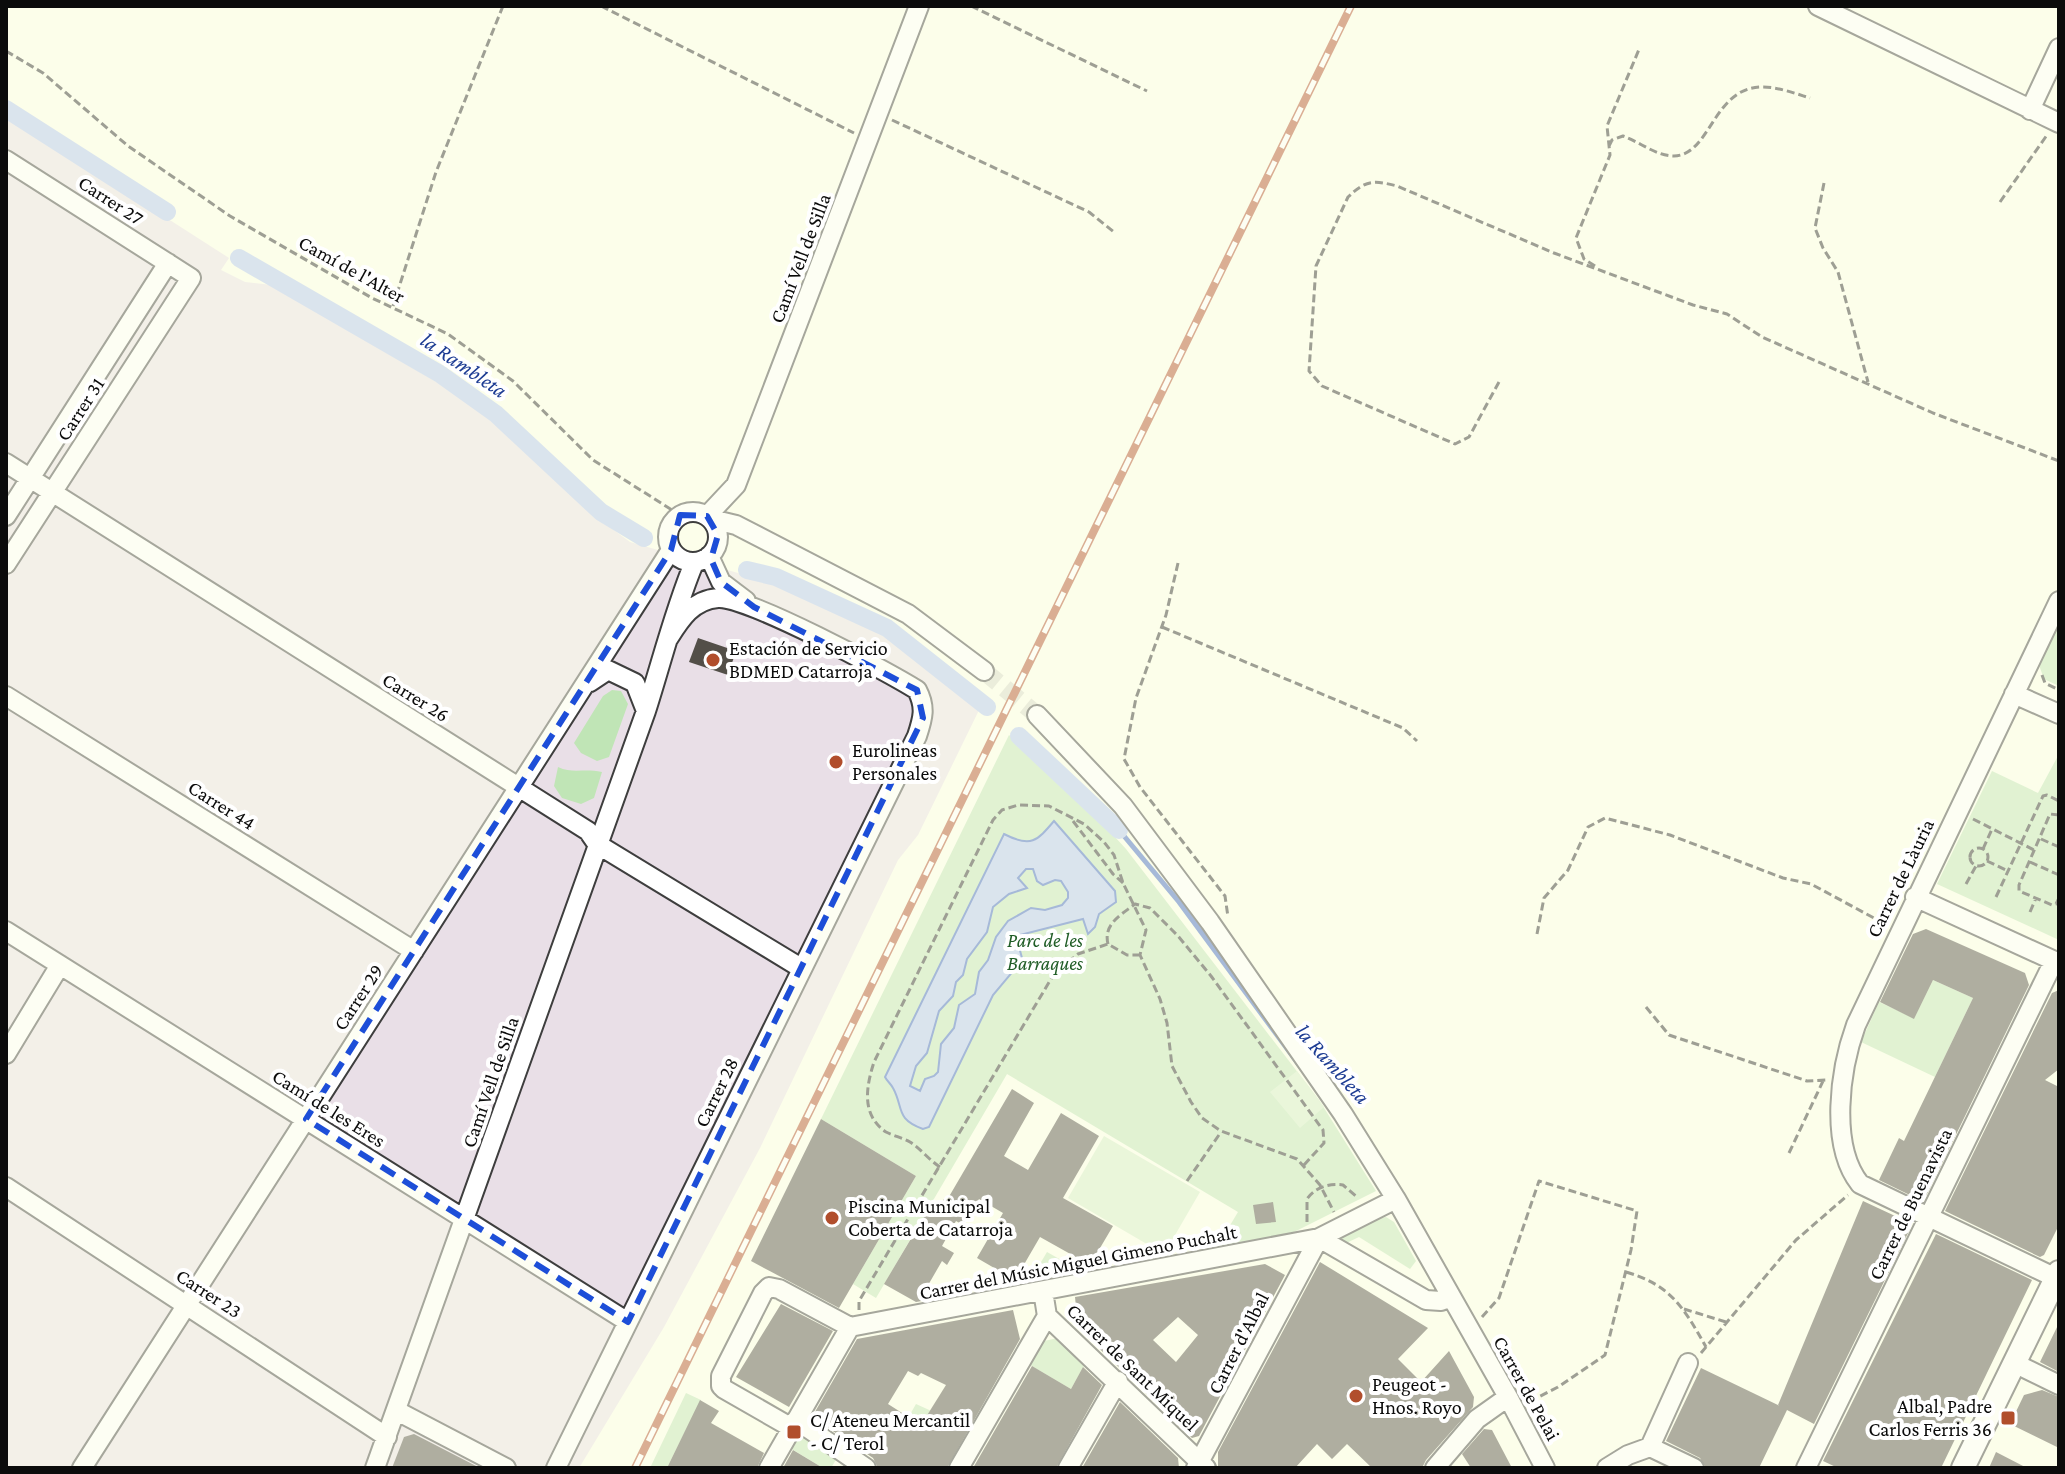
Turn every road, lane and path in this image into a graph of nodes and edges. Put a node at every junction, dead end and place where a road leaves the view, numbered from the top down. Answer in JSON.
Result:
{"nodes":[{"id":1,"x":503,"y":6,"type":"edge"},
{"id":2,"x":601,"y":6,"type":"edge"},
{"id":3,"x":919,"y":6,"type":"edge"},
{"id":4,"x":971,"y":6,"type":"edge"},
{"id":5,"x":1818,"y":6,"type":"edge"},
{"id":6,"x":1640,"y":47,"type":"dead end"},
{"id":7,"x":2059,"y":48,"type":"edge"},
{"id":8,"x":6,"y":51,"type":"edge"},
{"id":9,"x":1147,"y":91,"type":"dead end"},
{"id":10,"x":1810,"y":98,"type":"dead end"},
{"id":11,"x":2030,"y":110,"type":"junction"},
{"id":12,"x":878,"y":114,"type":"junction"},
{"id":13,"x":2058,"y":123,"type":"edge"},
{"id":14,"x":868,"y":140,"type":"junction"},
{"id":15,"x":1609,"y":146,"type":"junction"},
{"id":16,"x":6,"y":160,"type":"edge"},
{"id":17,"x":1824,"y":183,"type":"dead end"},
{"id":18,"x":2000,"y":202,"type":"dead end"},
{"id":19,"x":1114,"y":232,"type":"dead end"},
{"id":20,"x":168,"y":263,"type":"junction"},
{"id":21,"x":1602,"y":271,"type":"junction"},
{"id":22,"x":191,"y":278,"type":"joint"},
{"id":23,"x":392,"y":308,"type":"junction"},
{"id":24,"x":1499,"y":382,"type":"dead end"},
{"id":25,"x":1868,"y":382,"type":"junction"},
{"id":26,"x":2059,"y":461,"type":"edge"},
{"id":27,"x":6,"y":463,"type":"edge"},
{"id":28,"x":30,"y":478,"type":"junction"},
{"id":29,"x":52,"y":493,"type":"junction"},
{"id":30,"x":680,"y":515,"type":"junction"},
{"id":31,"x":6,"y":516,"type":"edge"},
{"id":32,"x":709,"y":518,"type":"junction"},
{"id":33,"x":763,"y":539,"type":"junction"},
{"id":34,"x":671,"y":550,"type":"junction"},
{"id":35,"x":706,"y":557,"type":"junction"},
{"id":36,"x":1178,"y":563,"type":"dead end"},
{"id":37,"x":6,"y":564,"type":"edge"},
{"id":38,"x":2059,"y":601,"type":"edge"},
{"id":39,"x":754,"y":607,"type":"junction"},
{"id":40,"x":1162,"y":627,"type":"junction"},
{"id":41,"x":668,"y":639,"type":"junction"},
{"id":42,"x":984,"y":671,"type":"tunnel mouth"},
{"id":43,"x":585,"y":684,"type":"junction"},
{"id":44,"x":2014,"y":694,"type":"junction"},
{"id":45,"x":6,"y":696,"type":"edge"},
{"id":46,"x":646,"y":711,"type":"junction"},
{"id":47,"x":2059,"y":714,"type":"edge"},
{"id":48,"x":1037,"y":715,"type":"tunnel mouth"},
{"id":49,"x":1417,"y":741,"type":"dead end"},
{"id":50,"x":519,"y":788,"type":"junction"},
{"id":51,"x":2059,"y":801,"type":"edge"},
{"id":52,"x":2059,"y":815,"type":"edge"},
{"id":53,"x":1967,"y":816,"type":"dead end"},
{"id":54,"x":1072,"y":820,"type":"junction"},
{"id":55,"x":1992,"y":829,"type":"junction"},
{"id":56,"x":2040,"y":838,"type":"junction"},
{"id":57,"x":2021,"y":843,"type":"junction"},
{"id":58,"x":597,"y":844,"type":"junction"},
{"id":59,"x":2059,"y":847,"type":"edge"},
{"id":60,"x":1983,"y":849,"type":"junction"},
{"id":61,"x":1963,"y":850,"type":"dead end"},
{"id":62,"x":2034,"y":850,"type":"junction"},
{"id":63,"x":1970,"y":854,"type":"junction"},
{"id":64,"x":1987,"y":861,"type":"junction"},
{"id":65,"x":2029,"y":862,"type":"junction"},
{"id":66,"x":1976,"y":866,"type":"junction"},
{"id":67,"x":2008,"y":871,"type":"junction"},
{"id":68,"x":2059,"y":875,"type":"edge"},
{"id":69,"x":1123,"y":883,"type":"junction"},
{"id":70,"x":1966,"y":884,"type":"dead end"},
{"id":71,"x":1915,"y":897,"type":"junction"},
{"id":72,"x":1996,"y":897,"type":"dead end"},
{"id":73,"x":2036,"y":898,"type":"junction"},
{"id":74,"x":2059,"y":898,"type":"edge"},
{"id":75,"x":1135,"y":904,"type":"junction"},
{"id":76,"x":2030,"y":912,"type":"dead end"},
{"id":77,"x":6,"y":931,"type":"edge"},
{"id":78,"x":1899,"y":931,"type":"junction"},
{"id":79,"x":1217,"y":932,"type":"junction"},
{"id":80,"x":1537,"y":934,"type":"dead end"},
{"id":81,"x":1108,"y":944,"type":"junction"},
{"id":82,"x":414,"y":951,"type":"junction"},
{"id":83,"x":1140,"y":955,"type":"junction"},
{"id":84,"x":2056,"y":962,"type":"edge"},
{"id":85,"x":60,"y":965,"type":"junction"},
{"id":86,"x":801,"y":968,"type":"junction"},
{"id":87,"x":1646,"y":1007,"type":"dead end"},
{"id":88,"x":6,"y":1054,"type":"edge"},
{"id":89,"x":1833,"y":1080,"type":"junction"},
{"id":90,"x":306,"y":1119,"type":"junction"},
{"id":91,"x":1221,"y":1131,"type":"junction"},
{"id":92,"x":1789,"y":1153,"type":"dead end"},
{"id":93,"x":1304,"y":1165,"type":"junction"},
{"id":94,"x":940,"y":1167,"type":"junction"},
{"id":95,"x":1187,"y":1181,"type":"dead end"},
{"id":96,"x":1860,"y":1184,"type":"junction"},
{"id":97,"x":6,"y":1187,"type":"edge"},
{"id":98,"x":1321,"y":1187,"type":"junction"},
{"id":99,"x":1396,"y":1199,"type":"junction"},
{"id":100,"x":1360,"y":1201,"type":"dead end"},
{"id":101,"x":1335,"y":1214,"type":"dead end"},
{"id":102,"x":1928,"y":1217,"type":"junction"},
{"id":103,"x":465,"y":1219,"type":"junction"},
{"id":104,"x":1314,"y":1233,"type":"junction"},
{"id":105,"x":1626,"y":1272,"type":"junction"},
{"id":106,"x":2058,"y":1275,"type":"edge"},
{"id":107,"x":1043,"y":1291,"type":"junction"},
{"id":108,"x":1451,"y":1297,"type":"junction"},
{"id":109,"x":187,"y":1305,"type":"junction"},
{"id":110,"x":1684,"y":1309,"type":"junction"},
{"id":111,"x":1047,"y":1316,"type":"junction"},
{"id":112,"x":855,"y":1320,"type":"junction"},
{"id":113,"x":628,"y":1322,"type":"junction"},
{"id":114,"x":1726,"y":1322,"type":"junction"},
{"id":115,"x":1469,"y":1331,"type":"junction"},
{"id":116,"x":1699,"y":1354,"type":"junction"},
{"id":117,"x":2014,"y":1363,"type":"junction"},
{"id":118,"x":1118,"y":1381,"type":"junction"},
{"id":119,"x":2059,"y":1385,"type":"edge"},
{"id":120,"x":1512,"y":1403,"type":"junction"},
{"id":121,"x":397,"y":1411,"type":"junction"},
{"id":122,"x":794,"y":1424,"type":"junction"},
{"id":123,"x":387,"y":1437,"type":"junction"},
{"id":124,"x":1650,"y":1447,"type":"junction"},
{"id":125,"x":1201,"y":1466,"type":"edge"},
{"id":126,"x":82,"y":1468,"type":"edge"},
{"id":127,"x":375,"y":1468,"type":"edge"},
{"id":128,"x":506,"y":1468,"type":"edge"},
{"id":129,"x":556,"y":1468,"type":"edge"},
{"id":130,"x":769,"y":1468,"type":"edge"},
{"id":131,"x":866,"y":1468,"type":"edge"},
{"id":132,"x":959,"y":1468,"type":"edge"},
{"id":133,"x":1068,"y":1468,"type":"edge"},
{"id":134,"x":1435,"y":1468,"type":"edge"},
{"id":135,"x":1545,"y":1468,"type":"edge"},
{"id":136,"x":1607,"y":1468,"type":"edge"},
{"id":137,"x":1694,"y":1468,"type":"edge"},
{"id":138,"x":1806,"y":1468,"type":"edge"},
{"id":139,"x":1963,"y":1468,"type":"edge"}],
"edges":[{"from":1,"to":23,"type":"path"},
{"from":2,"to":14,"type":"path"},
{"from":3,"to":12,"type":"street","name":"Camí Vell de Silla"},
{"from":4,"to":9,"type":"path"},
{"from":5,"to":11,"type":"street"},
{"from":6,"to":15,"type":"path"},
{"from":7,"to":11,"type":"street"},
{"from":8,"to":23,"type":"path","name":"Camí de l'Alter"},
{"from":10,"to":15,"type":"path"},
{"from":11,"to":13,"type":"street"},
{"from":12,"to":14,"type":"street","name":"Camí Vell de Silla"},
{"from":12,"to":19,"type":"path"},
{"from":13,"to":18,"type":"path"},
{"from":14,"to":32,"type":"street","name":"Camí Vell de Silla"},
{"from":15,"to":21,"type":"path"},
{"from":16,"to":20,"type":"street","name":"Carrer 27"},
{"from":17,"to":25,"type":"path"},
{"from":20,"to":22,"type":"street","name":"Carrer 27"},
{"from":20,"to":28,"type":"street","name":"Carrer 31"},
{"from":21,"to":24,"type":"path"},
{"from":21,"to":25,"type":"path"},
{"from":22,"to":29,"type":"street","name":"Carrer 31"},
{"from":23,"to":30,"type":"path","name":"Camí de l'Alter"},
{"from":25,"to":26,"type":"path"},
{"from":27,"to":28,"type":"street","name":"Carrer 26"},
{"from":28,"to":29,"type":"street","name":"Carrer 26"},
{"from":28,"to":31,"type":"street","name":"Carrer 31"},
{"from":29,"to":37,"type":"street","name":"Carrer 31"},
{"from":29,"to":50,"type":"street","name":"Carrer 26"},
{"from":30,"to":32,"type":"street"},
{"from":30,"to":34,"type":"street"},
{"from":32,"to":33,"type":"street"},
{"from":32,"to":35,"type":"street"},
{"from":33,"to":35,"type":"street"},
{"from":33,"to":42,"type":"street"},
{"from":34,"to":35,"type":"street"},
{"from":34,"to":43,"type":"street","name":"Carrer 29"},
{"from":35,"to":39,"type":"street"},
{"from":35,"to":41,"type":"street","name":"Camí Vell de Silla"},
{"from":36,"to":40,"type":"path"},
{"from":38,"to":44,"type":"street","name":"Carrer de Làuria"},
{"from":39,"to":41,"type":"street"},
{"from":39,"to":86,"type":"street","name":"Carrer 28"},
{"from":40,"to":49,"type":"path"},
{"from":40,"to":79,"type":"path"},
{"from":41,"to":46,"type":"street","name":"Camí Vell de Silla"},
{"from":43,"to":46,"type":"street"},
{"from":43,"to":50,"type":"street","name":"Carrer 29"},
{"from":44,"to":47,"type":"street"},
{"from":44,"to":71,"type":"street","name":"Carrer de Làuria"},
{"from":45,"to":82,"type":"street","name":"Carrer 44"},
{"from":46,"to":58,"type":"street","name":"Camí Vell de Silla"},
{"from":48,"to":79,"type":"street","name":"Carrer de Pelai"},
{"from":50,"to":58,"type":"street","name":"Carrer 26"},
{"from":50,"to":82,"type":"street","name":"Carrer 29"},
{"from":51,"to":57,"type":"path"},
{"from":52,"to":56,"type":"path"},
{"from":53,"to":55,"type":"path"},
{"from":54,"to":69,"type":"path"},
{"from":54,"to":69,"type":"path"},
{"from":54,"to":94,"type":"path"},
{"from":55,"to":57,"type":"path"},
{"from":55,"to":60,"type":"path"},
{"from":56,"to":59,"type":"path"},
{"from":56,"to":62,"type":"path"},
{"from":57,"to":62,"type":"path"},
{"from":57,"to":67,"type":"path"},
{"from":58,"to":86,"type":"street","name":"Carrer 26"},
{"from":58,"to":103,"type":"street","name":"Camí Vell de Silla"},
{"from":60,"to":63,"type":"path"},
{"from":60,"to":64,"type":"path"},
{"from":61,"to":63,"type":"path"},
{"from":62,"to":65,"type":"path"},
{"from":63,"to":66,"type":"path"},
{"from":64,"to":66,"type":"path"},
{"from":64,"to":67,"type":"path"},
{"from":65,"to":68,"type":"path"},
{"from":65,"to":73,"type":"path"},
{"from":66,"to":70,"type":"path"},
{"from":67,"to":72,"type":"path"},
{"from":69,"to":75,"type":"path"},
{"from":71,"to":78,"type":"street","name":"Carrer de Làuria"},
{"from":71,"to":84,"type":"street"},
{"from":73,"to":74,"type":"path"},
{"from":73,"to":76,"type":"path"},
{"from":75,"to":81,"type":"path"},
{"from":75,"to":83,"type":"path"},
{"from":75,"to":93,"type":"path"},
{"from":77,"to":85,"type":"street","name":"Camí de les Eres"},
{"from":78,"to":80,"type":"path"},
{"from":78,"to":89,"type":"street","name":"Carrer de Làuria"},
{"from":79,"to":99,"type":"street","name":"Carrer de Pelai"},
{"from":81,"to":83,"type":"path"},
{"from":81,"to":94,"type":"path"},
{"from":82,"to":90,"type":"street","name":"Carrer 29"},
{"from":83,"to":91,"type":"path"},
{"from":84,"to":102,"type":"street","name":"Carrer de Buenavista"},
{"from":85,"to":88,"type":"street"},
{"from":85,"to":90,"type":"street","name":"Camí de les Eres"},
{"from":86,"to":113,"type":"street","name":"Carrer 28"},
{"from":87,"to":89,"type":"path"},
{"from":89,"to":92,"type":"path"},
{"from":89,"to":96,"type":"street","name":"Carrer de Làuria"},
{"from":90,"to":103,"type":"street","name":"Camí de les Eres"},
{"from":90,"to":109,"type":"street","name":"Carrer 29"},
{"from":91,"to":93,"type":"path"},
{"from":91,"to":95,"type":"path"},
{"from":93,"to":98,"type":"path"},
{"from":94,"to":112,"type":"path"},
{"from":96,"to":102,"type":"street"},
{"from":96,"to":114,"type":"path"},
{"from":97,"to":109,"type":"street","name":"Carrer 23"},
{"from":98,"to":100,"type":"path"},
{"from":98,"to":101,"type":"path"},
{"from":98,"to":104,"type":"path"},
{"from":99,"to":104,"type":"street","name":"Carrer del Músic Miguel Gimeno Puchalt"},
{"from":99,"to":108,"type":"street","name":"Carrer de Pelai"},
{"from":102,"to":106,"type":"street"},
{"from":102,"to":138,"type":"street","name":"Carrer de Buenavista"},
{"from":103,"to":113,"type":"street","name":"Camí de les Eres"},
{"from":103,"to":121,"type":"street","name":"Camí Vell de Silla"},
{"from":104,"to":107,"type":"street","name":"Carrer del Músic Miguel Gimeno Puchalt"},
{"from":104,"to":108,"type":"street"},
{"from":104,"to":125,"type":"street","name":"Carrer d'Albal"},
{"from":105,"to":110,"type":"path"},
{"from":105,"to":115,"type":"path"},
{"from":105,"to":120,"type":"path"},
{"from":106,"to":117,"type":"street"},
{"from":107,"to":111,"type":"street","name":"Carrer de Sant Miquel"},
{"from":107,"to":112,"type":"street","name":"Carrer del Músic Miguel Gimeno Puchalt"},
{"from":108,"to":115,"type":"street","name":"Carrer de Pelai"},
{"from":109,"to":123,"type":"street","name":"Carrer 23"},
{"from":109,"to":126,"type":"street","name":"Carrer 29"},
{"from":110,"to":114,"type":"path"},
{"from":110,"to":116,"type":"path"},
{"from":111,"to":118,"type":"street","name":"Carrer de Sant Miquel"},
{"from":111,"to":132,"type":"street"},
{"from":112,"to":122,"type":"street"},
{"from":112,"to":122,"type":"street"},
{"from":113,"to":129,"type":"street","name":"Carrer 28"},
{"from":114,"to":116,"type":"path"},
{"from":115,"to":120,"type":"street","name":"Carrer de Pelai"},
{"from":116,"to":124,"type":"street"},
{"from":117,"to":119,"type":"street"},
{"from":117,"to":139,"type":"street"},
{"from":118,"to":125,"type":"street","name":"Carrer de Sant Miquel"},
{"from":118,"to":133,"type":"street"},
{"from":120,"to":134,"type":"street"},
{"from":120,"to":135,"type":"street","name":"Carrer de Pelai"},
{"from":121,"to":123,"type":"street","name":"Camí Vell de Silla"},
{"from":121,"to":128,"type":"street"},
{"from":122,"to":130,"type":"street"},
{"from":122,"to":131,"type":"street"},
{"from":123,"to":127,"type":"street","name":"Camí Vell de Silla"},
{"from":124,"to":136,"type":"street"},
{"from":124,"to":137,"type":"street"}]}
